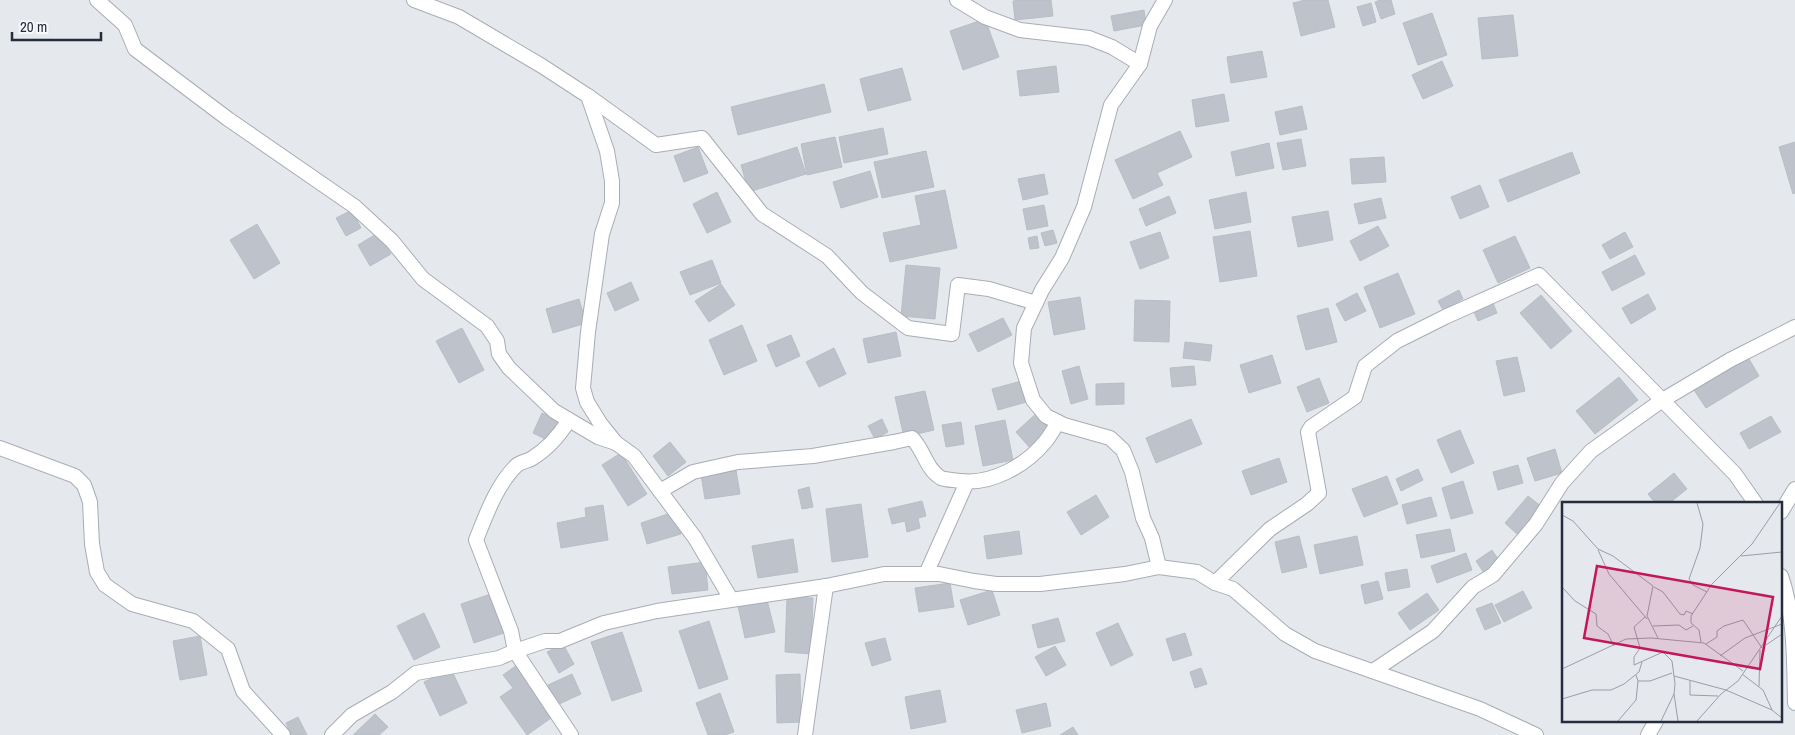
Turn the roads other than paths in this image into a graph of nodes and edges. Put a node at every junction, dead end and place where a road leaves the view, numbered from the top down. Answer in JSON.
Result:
{"nodes":[{"id":1,"x":96,"y":0,"type":"edge"},
{"id":2,"x":414,"y":0,"type":"edge"},
{"id":3,"x":957,"y":0,"type":"edge"},
{"id":4,"x":1165,"y":0,"type":"edge"},
{"id":5,"x":1140,"y":64,"type":"junction"},
{"id":6,"x":588,"y":96,"type":"junction"},
{"id":7,"x":1036,"y":303,"type":"junction"},
{"id":8,"x":1795,"y":326,"type":"edge"},
{"id":9,"x":1661,"y":401,"type":"junction"},
{"id":10,"x":569,"y":420,"type":"junction"},
{"id":11,"x":1058,"y":422,"type":"junction"},
{"id":12,"x":616,"y":443,"type":"junction"},
{"id":13,"x":0,"y":448,"type":"edge"},
{"id":14,"x":967,"y":482,"type":"junction"},
{"id":15,"x":1795,"y":489,"type":"edge"},
{"id":16,"x":660,"y":491,"type":"junction"},
{"id":17,"x":1755,"y":502,"type":"edge"},
{"id":18,"x":1787,"y":504,"type":"edge"},
{"id":19,"x":1159,"y":567,"type":"junction"},
{"id":20,"x":926,"y":574,"type":"junction"},
{"id":21,"x":1782,"y":579,"type":"edge"},
{"id":22,"x":1216,"y":583,"type":"junction"},
{"id":23,"x":826,"y":586,"type":"junction"},
{"id":24,"x":731,"y":599,"type":"junction"},
{"id":25,"x":515,"y":650,"type":"junction"},
{"id":26,"x":1373,"y":671,"type":"junction"},
{"id":27,"x":1795,"y":703,"type":"edge"},
{"id":28,"x":1655,"y":722,"type":"edge"},
{"id":29,"x":283,"y":735,"type":"edge"},
{"id":30,"x":332,"y":735,"type":"edge"},
{"id":31,"x":571,"y":735,"type":"edge"},
{"id":32,"x":805,"y":735,"type":"edge"},
{"id":33,"x":1536,"y":735,"type":"edge"},
{"id":34,"x":1648,"y":735,"type":"edge"}],
"edges":[{"from":1,"to":10,"type":"street"},
{"from":2,"to":6,"type":"street"},
{"from":3,"to":5,"type":"street"},
{"from":4,"to":5,"type":"street"},
{"from":5,"to":7,"type":"street"},
{"from":6,"to":7,"type":"street"},
{"from":6,"to":12,"type":"street"},
{"from":7,"to":11,"type":"street"},
{"from":8,"to":9,"type":"street"},
{"from":9,"to":17,"type":"street"},
{"from":9,"to":22,"type":"street"},
{"from":9,"to":26,"type":"street"},
{"from":10,"to":12,"type":"street"},
{"from":10,"to":25,"type":"street"},
{"from":11,"to":14,"type":"street"},
{"from":11,"to":19,"type":"street"},
{"from":12,"to":16,"type":"street"},
{"from":13,"to":29,"type":"street"},
{"from":14,"to":16,"type":"street"},
{"from":14,"to":20,"type":"street"},
{"from":15,"to":18,"type":"street"},
{"from":16,"to":24,"type":"street"},
{"from":19,"to":20,"type":"street"},
{"from":19,"to":22,"type":"street"},
{"from":20,"to":23,"type":"street"},
{"from":21,"to":27,"type":"street"},
{"from":22,"to":26,"type":"street"},
{"from":23,"to":24,"type":"street"},
{"from":23,"to":32,"type":"street"},
{"from":24,"to":25,"type":"street"},
{"from":25,"to":30,"type":"street"},
{"from":25,"to":31,"type":"street"},
{"from":26,"to":33,"type":"street"},
{"from":28,"to":34,"type":"street"}]}
